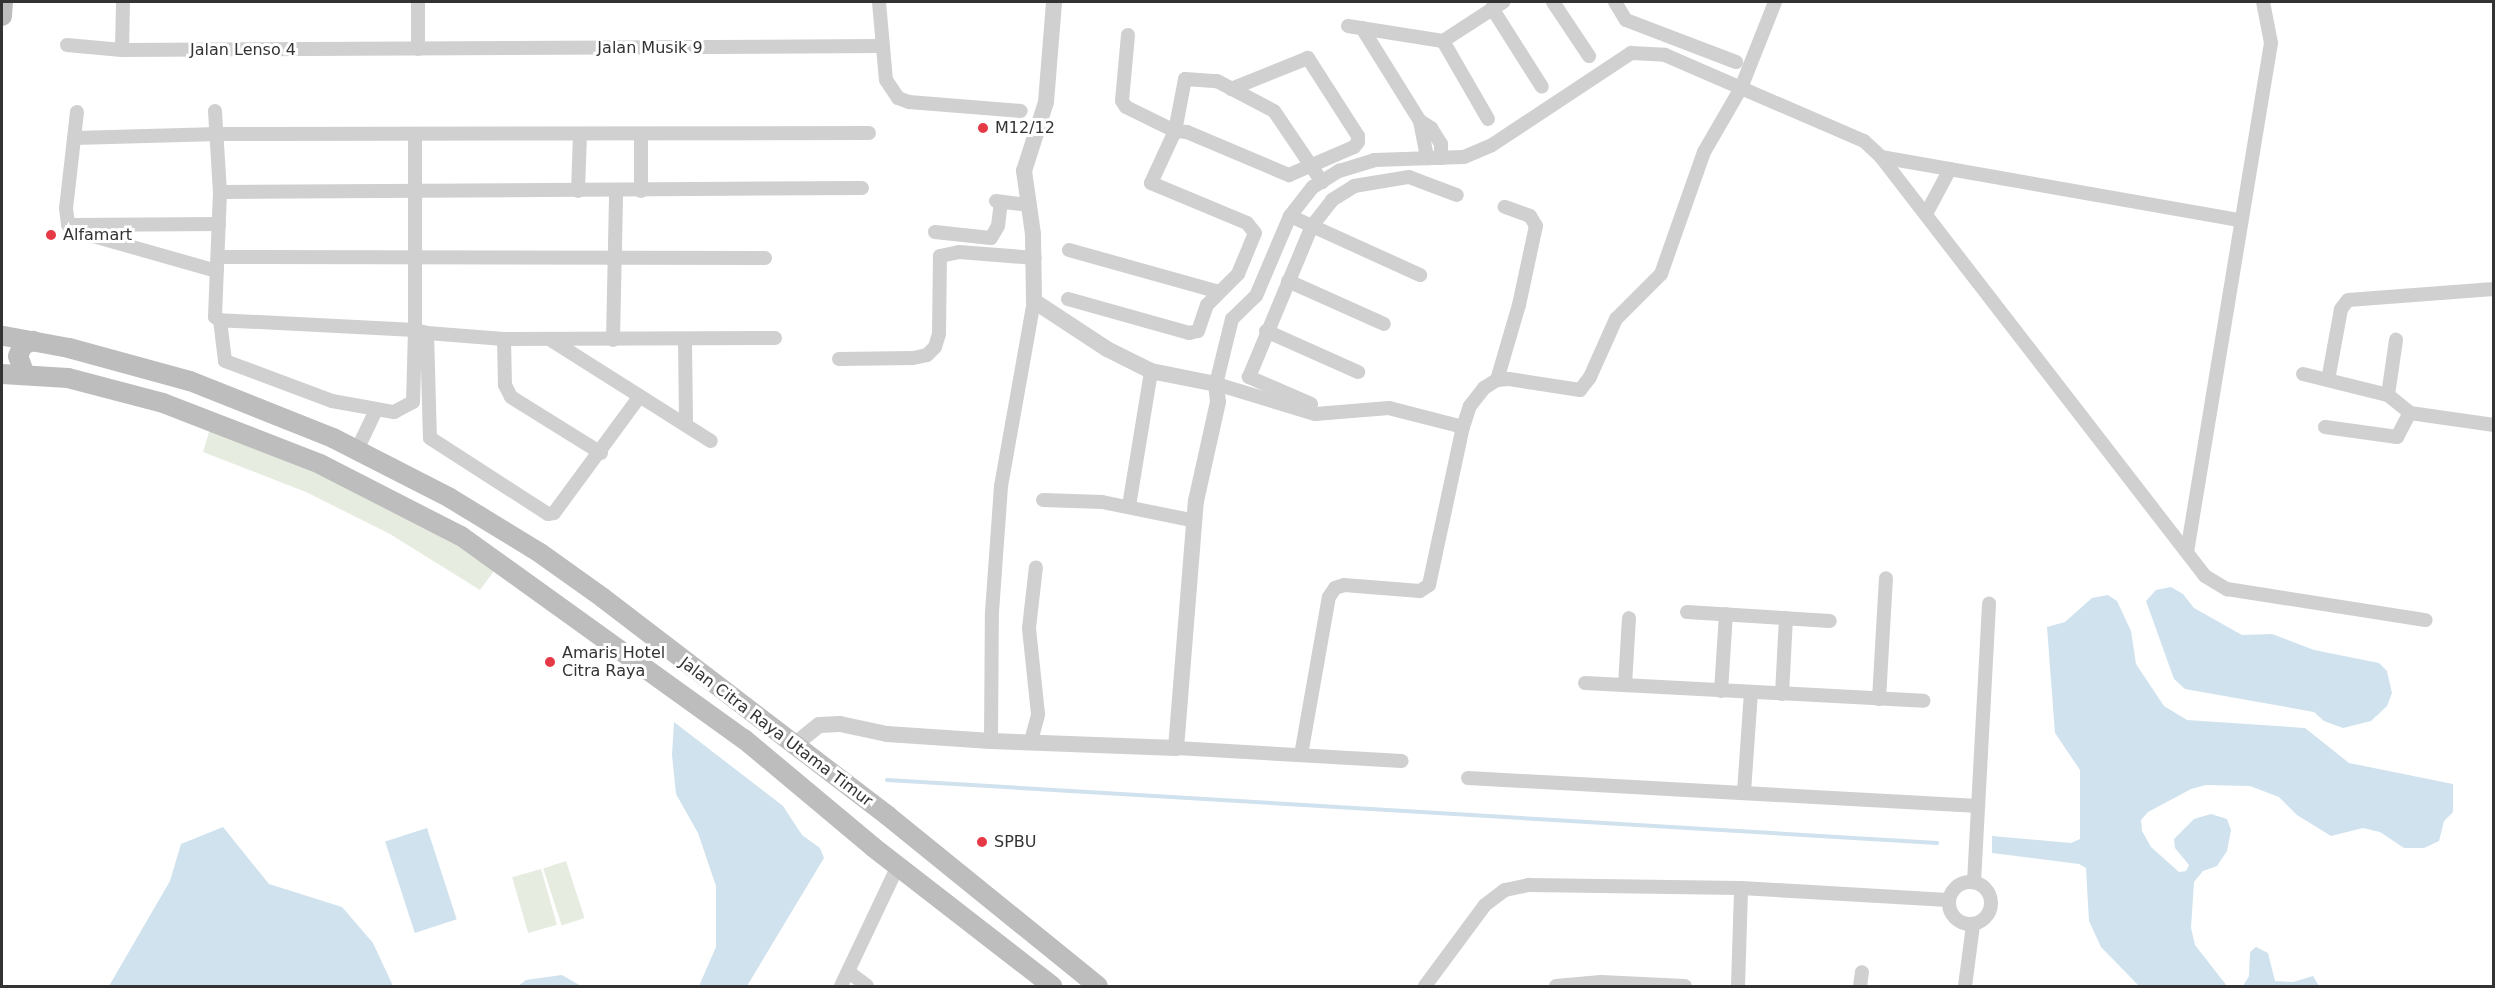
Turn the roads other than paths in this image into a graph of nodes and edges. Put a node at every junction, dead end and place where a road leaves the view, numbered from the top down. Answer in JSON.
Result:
{"nodes":[{"id":1,"x":3,"y":2,"type":"edge"},
{"id":2,"x":123,"y":2,"type":"edge"},
{"id":3,"x":418,"y":2,"type":"edge"},
{"id":4,"x":879,"y":2,"type":"edge"},
{"id":5,"x":1054,"y":2,"type":"edge"},
{"id":6,"x":1553,"y":2,"type":"edge"},
{"id":7,"x":1615,"y":2,"type":"edge"},
{"id":8,"x":1775,"y":2,"type":"edge"},
{"id":9,"x":2264,"y":2,"type":"edge"},
{"id":10,"x":1498,"y":5,"type":"edge"},
{"id":11,"x":2,"y":16,"type":"edge"},
{"id":12,"x":1128,"y":35,"type":"dead end"},
{"id":13,"x":1443,"y":41,"type":"junction"},
{"id":14,"x":67,"y":45,"type":"dead end"},
{"id":15,"x":881,"y":46,"type":"junction"},
{"id":16,"x":418,"y":49,"type":"junction"},
{"id":17,"x":122,"y":50,"type":"junction"},
{"id":18,"x":1589,"y":56,"type":"dead end"},
{"id":19,"x":1736,"y":62,"type":"dead end"},
{"id":20,"x":1542,"y":87,"type":"dead end"},
{"id":21,"x":1741,"y":88,"type":"junction"},
{"id":22,"x":1231,"y":89,"type":"junction"},
{"id":23,"x":215,"y":111,"type":"dead end"},
{"id":24,"x":1022,"y":111,"type":"dead end"},
{"id":25,"x":77,"y":112,"type":"dead end"},
{"id":26,"x":1488,"y":119,"type":"dead end"},
{"id":27,"x":1175,"y":131,"type":"junction"},
{"id":28,"x":869,"y":133,"type":"dead end"},
{"id":29,"x":219,"y":134,"type":"junction"},
{"id":30,"x":641,"y":134,"type":"junction"},
{"id":31,"x":580,"y":135,"type":"junction"},
{"id":32,"x":414,"y":136,"type":"junction"},
{"id":33,"x":74,"y":138,"type":"junction"},
{"id":34,"x":1881,"y":157,"type":"junction"},
{"id":35,"x":1434,"y":158,"type":"junction"},
{"id":36,"x":1311,"y":165,"type":"junction"},
{"id":37,"x":1950,"y":169,"type":"junction"},
{"id":38,"x":1322,"y":182,"type":"junction"},
{"id":39,"x":861,"y":189,"type":"dead end"},
{"id":40,"x":578,"y":191,"type":"junction"},
{"id":41,"x":616,"y":191,"type":"junction"},
{"id":42,"x":642,"y":191,"type":"junction"},
{"id":43,"x":219,"y":192,"type":"junction"},
{"id":44,"x":414,"y":193,"type":"junction"},
{"id":45,"x":1457,"y":195,"type":"dead end"},
{"id":46,"x":1030,"y":205,"type":"junction"},
{"id":47,"x":1505,"y":207,"type":"dead end"},
{"id":48,"x":1926,"y":214,"type":"junction"},
{"id":49,"x":1290,"y":216,"type":"junction"},
{"id":50,"x":2239,"y":220,"type":"junction"},
{"id":51,"x":219,"y":224,"type":"junction"},
{"id":52,"x":68,"y":225,"type":"junction"},
{"id":53,"x":1312,"y":226,"type":"junction"},
{"id":54,"x":935,"y":232,"type":"dead end"},
{"id":55,"x":1069,"y":250,"type":"dead end"},
{"id":56,"x":414,"y":257,"type":"junction"},
{"id":57,"x":613,"y":258,"type":"junction"},
{"id":58,"x":765,"y":258,"type":"dead end"},
{"id":59,"x":1035,"y":258,"type":"junction"},
{"id":60,"x":217,"y":264,"type":"junction"},
{"id":61,"x":1420,"y":275,"type":"dead end"},
{"id":62,"x":1288,"y":281,"type":"junction"},
{"id":63,"x":2493,"y":289,"type":"edge"},
{"id":64,"x":1219,"y":292,"type":"junction"},
{"id":65,"x":1068,"y":299,"type":"dead end"},
{"id":66,"x":1034,"y":301,"type":"junction"},
{"id":67,"x":220,"y":320,"type":"junction"},
{"id":68,"x":1384,"y":324,"type":"dead end"},
{"id":69,"x":1266,"y":331,"type":"junction"},
{"id":70,"x":421,"y":332,"type":"junction"},
{"id":71,"x":2,"y":338,"type":"edge"},
{"id":72,"x":550,"y":338,"type":"junction"},
{"id":73,"x":775,"y":338,"type":"dead end"},
{"id":74,"x":504,"y":339,"type":"junction"},
{"id":75,"x":613,"y":340,"type":"junction"},
{"id":76,"x":685,"y":340,"type":"junction"},
{"id":77,"x":2396,"y":340,"type":"dead end"},
{"id":78,"x":33,"y":341,"type":"junction"},
{"id":79,"x":839,"y":359,"type":"dead end"},
{"id":80,"x":1151,"y":371,"type":"junction"},
{"id":81,"x":1358,"y":372,"type":"dead end"},
{"id":82,"x":2,"y":374,"type":"edge"},
{"id":83,"x":2303,"y":374,"type":"dead end"},
{"id":84,"x":25,"y":375,"type":"junction"},
{"id":85,"x":1497,"y":380,"type":"junction"},
{"id":86,"x":2328,"y":380,"type":"junction"},
{"id":87,"x":1216,"y":384,"type":"junction"},
{"id":88,"x":2388,"y":395,"type":"junction"},
{"id":89,"x":640,"y":396,"type":"junction"},
{"id":90,"x":1311,"y":404,"type":"dead end"},
{"id":91,"x":376,"y":410,"type":"junction"},
{"id":92,"x":2410,"y":413,"type":"junction"},
{"id":93,"x":686,"y":424,"type":"junction"},
{"id":94,"x":2493,"y":425,"type":"edge"},
{"id":95,"x":1463,"y":427,"type":"junction"},
{"id":96,"x":2325,"y":427,"type":"dead end"},
{"id":97,"x":711,"y":441,"type":"dead end"},
{"id":98,"x":357,"y":450,"type":"junction"},
{"id":99,"x":601,"y":453,"type":"junction"},
{"id":100,"x":1042,"y":500,"type":"dead end"},
{"id":101,"x":1129,"y":506,"type":"junction"},
{"id":102,"x":1195,"y":521,"type":"junction"},
{"id":103,"x":2187,"y":552,"type":"junction"},
{"id":104,"x":1036,"y":567,"type":"dead end"},
{"id":105,"x":1886,"y":578,"type":"dead end"},
{"id":106,"x":1989,"y":603,"type":"dead end"},
{"id":107,"x":1688,"y":612,"type":"dead end"},
{"id":108,"x":1726,"y":615,"type":"junction"},
{"id":109,"x":1629,"y":618,"type":"dead end"},
{"id":110,"x":1786,"y":618,"type":"junction"},
{"id":111,"x":2426,"y":620,"type":"dead end"},
{"id":112,"x":1830,"y":621,"type":"dead end"},
{"id":113,"x":646,"y":634,"type":"junction"},
{"id":114,"x":628,"y":656,"type":"junction"},
{"id":115,"x":1585,"y":683,"type":"dead end"},
{"id":116,"x":1625,"y":685,"type":"junction"},
{"id":117,"x":1721,"y":690,"type":"junction"},
{"id":118,"x":1751,"y":692,"type":"junction"},
{"id":119,"x":1782,"y":694,"type":"junction"},
{"id":120,"x":1879,"y":699,"type":"junction"},
{"id":121,"x":1924,"y":701,"type":"dead end"},
{"id":122,"x":991,"y":741,"type":"junction"},
{"id":123,"x":1031,"y":741,"type":"junction"},
{"id":124,"x":793,"y":746,"type":"junction"},
{"id":125,"x":1176,"y":748,"type":"junction"},
{"id":126,"x":1301,"y":755,"type":"junction"},
{"id":127,"x":1402,"y":761,"type":"dead end"},
{"id":128,"x":1468,"y":778,"type":"dead end"},
{"id":129,"x":1744,"y":792,"type":"junction"},
{"id":130,"x":1978,"y":806,"type":"junction"},
{"id":131,"x":898,"y":866,"type":"junction"},
{"id":132,"x":1974,"y":882,"type":"junction"},
{"id":133,"x":1741,"y":888,"type":"junction"},
{"id":134,"x":990,"y":899,"type":"junction"},
{"id":135,"x":1948,"y":900,"type":"junction"},
{"id":136,"x":973,"y":924,"type":"junction"},
{"id":137,"x":1973,"y":925,"type":"junction"},
{"id":138,"x":845,"y":982,"type":"edge"},
{"id":139,"x":1659,"y":986,"type":"edge"},
{"id":140,"x":867,"y":987,"type":"edge"},
{"id":141,"x":1052,"y":987,"type":"edge"},
{"id":142,"x":1098,"y":987,"type":"edge"},
{"id":143,"x":1425,"y":987,"type":"edge"},
{"id":144,"x":1556,"y":987,"type":"edge"},
{"id":145,"x":1685,"y":987,"type":"edge"},
{"id":146,"x":1738,"y":987,"type":"edge"},
{"id":147,"x":1965,"y":987,"type":"edge"}],
"edges":[{"from":1,"to":11,"type":"main road"},
{"from":2,"to":17,"type":"street"},
{"from":3,"to":16,"type":"street"},
{"from":4,"to":15,"type":"street"},
{"from":5,"to":46,"type":"street"},
{"from":6,"to":18,"type":"street"},
{"from":7,"to":19,"type":"street"},
{"from":8,"to":21,"type":"street"},
{"from":9,"to":50,"type":"street"},
{"from":10,"to":13,"type":"street"},
{"from":10,"to":20,"type":"street"},
{"from":12,"to":27,"type":"street"},
{"from":13,"to":26,"type":"street"},
{"from":13,"to":35,"type":"street"},
{"from":14,"to":17,"type":"street","name":"Jalan Lenso 4"},
{"from":15,"to":16,"type":"street","name":"Jalan Musik 9"},
{"from":15,"to":24,"type":"street"},
{"from":16,"to":17,"type":"street","name":"Jalan Lenso 4"},
{"from":21,"to":34,"type":"street"},
{"from":21,"to":35,"type":"street"},
{"from":21,"to":85,"type":"street"},
{"from":22,"to":27,"type":"street"},
{"from":22,"to":36,"type":"street"},
{"from":22,"to":36,"type":"street"},
{"from":23,"to":29,"type":"street"},
{"from":25,"to":33,"type":"street"},
{"from":27,"to":36,"type":"street"},
{"from":27,"to":64,"type":"street"},
{"from":28,"to":30,"type":"street"},
{"from":29,"to":32,"type":"street"},
{"from":29,"to":33,"type":"street"},
{"from":29,"to":43,"type":"street"},
{"from":30,"to":31,"type":"street"},
{"from":30,"to":42,"type":"street"},
{"from":31,"to":32,"type":"street"},
{"from":31,"to":40,"type":"street"},
{"from":32,"to":44,"type":"street"},
{"from":33,"to":52,"type":"street"},
{"from":34,"to":37,"type":"street"},
{"from":34,"to":48,"type":"street"},
{"from":35,"to":38,"type":"street"},
{"from":36,"to":38,"type":"street"},
{"from":37,"to":48,"type":"street"},
{"from":37,"to":50,"type":"street"},
{"from":38,"to":49,"type":"street"},
{"from":39,"to":42,"type":"street"},
{"from":40,"to":41,"type":"street"},
{"from":40,"to":44,"type":"street"},
{"from":41,"to":42,"type":"street"},
{"from":41,"to":57,"type":"street"},
{"from":43,"to":44,"type":"street"},
{"from":43,"to":51,"type":"street"},
{"from":44,"to":56,"type":"street"},
{"from":45,"to":53,"type":"street"},
{"from":46,"to":54,"type":"street"},
{"from":46,"to":59,"type":"street"},
{"from":47,"to":85,"type":"street"},
{"from":48,"to":103,"type":"street"},
{"from":49,"to":53,"type":"street"},
{"from":49,"to":87,"type":"street"},
{"from":50,"to":103,"type":"street"},
{"from":51,"to":52,"type":"street"},
{"from":51,"to":60,"type":"street"},
{"from":52,"to":60,"type":"street"},
{"from":53,"to":61,"type":"street"},
{"from":53,"to":62,"type":"street"},
{"from":55,"to":64,"type":"street"},
{"from":56,"to":57,"type":"street"},
{"from":56,"to":60,"type":"street"},
{"from":56,"to":70,"type":"street"},
{"from":57,"to":58,"type":"street"},
{"from":57,"to":75,"type":"street"},
{"from":59,"to":66,"type":"street"},
{"from":59,"to":79,"type":"street"},
{"from":60,"to":67,"type":"street"},
{"from":62,"to":68,"type":"street"},
{"from":62,"to":69,"type":"street"},
{"from":63,"to":86,"type":"street"},
{"from":64,"to":65,"type":"street"},
{"from":66,"to":80,"type":"street"},
{"from":66,"to":122,"type":"street"},
{"from":67,"to":70,"type":"street"},
{"from":67,"to":91,"type":"street"},
{"from":69,"to":81,"type":"street"},
{"from":69,"to":90,"type":"street"},
{"from":70,"to":74,"type":"street"},
{"from":70,"to":91,"type":"street"},
{"from":70,"to":99,"type":"street"},
{"from":71,"to":78,"type":"main road","name":"Jalan Citra Raya Utama Timur"},
{"from":72,"to":74,"type":"street"},
{"from":72,"to":75,"type":"street"},
{"from":72,"to":89,"type":"street"},
{"from":73,"to":76,"type":"street"},
{"from":74,"to":99,"type":"street"},
{"from":75,"to":76,"type":"street"},
{"from":76,"to":93,"type":"street"},
{"from":77,"to":88,"type":"street"},
{"from":78,"to":84,"type":"main road"},
{"from":78,"to":98,"type":"main road","name":"Jalan Citra Raya Utama Timur"},
{"from":80,"to":87,"type":"street"},
{"from":80,"to":101,"type":"street"},
{"from":82,"to":84,"type":"main road","name":"Jalan Citra Raya Utama Timur"},
{"from":83,"to":86,"type":"street"},
{"from":84,"to":114,"type":"main road","name":"Jalan Citra Raya Utama Timur"},
{"from":85,"to":95,"type":"street"},
{"from":86,"to":88,"type":"street"},
{"from":87,"to":95,"type":"street"},
{"from":87,"to":102,"type":"street"},
{"from":88,"to":92,"type":"street"},
{"from":89,"to":93,"type":"street"},
{"from":89,"to":99,"type":"street"},
{"from":91,"to":98,"type":"street"},
{"from":92,"to":94,"type":"street"},
{"from":92,"to":96,"type":"street"},
{"from":93,"to":97,"type":"street"},
{"from":95,"to":126,"type":"street"},
{"from":98,"to":113,"type":"main road","name":"Jalan Citra Raya Utama Timur"},
{"from":100,"to":101,"type":"street"},
{"from":101,"to":102,"type":"street"},
{"from":102,"to":125,"type":"street"},
{"from":103,"to":111,"type":"street"},
{"from":104,"to":123,"type":"street"},
{"from":105,"to":120,"type":"street"},
{"from":106,"to":130,"type":"street"},
{"from":107,"to":108,"type":"street"},
{"from":108,"to":110,"type":"street"},
{"from":108,"to":117,"type":"street"},
{"from":109,"to":116,"type":"street"},
{"from":110,"to":112,"type":"street"},
{"from":110,"to":119,"type":"street"},
{"from":113,"to":114,"type":"main road"},
{"from":113,"to":124,"type":"main road","name":"Jalan Citra Raya Utama Timur"},
{"from":114,"to":131,"type":"main road","name":"Jalan Citra Raya Utama Timur"},
{"from":115,"to":116,"type":"street"},
{"from":116,"to":117,"type":"street"},
{"from":117,"to":118,"type":"street"},
{"from":118,"to":119,"type":"street"},
{"from":118,"to":129,"type":"street"},
{"from":119,"to":120,"type":"street"},
{"from":120,"to":121,"type":"street"},
{"from":122,"to":123,"type":"street"},
{"from":122,"to":124,"type":"street"},
{"from":123,"to":125,"type":"street"},
{"from":124,"to":134,"type":"main road","name":"Jalan Citra Raya Utama Timur"},
{"from":125,"to":126,"type":"street"},
{"from":126,"to":127,"type":"street"},
{"from":128,"to":129,"type":"street"},
{"from":129,"to":130,"type":"street"},
{"from":130,"to":132,"type":"street"},
{"from":131,"to":136,"type":"main road","name":"Jalan Citra Raya Utama Timur"},
{"from":131,"to":138,"type":"street"},
{"from":132,"to":135,"type":"street"},
{"from":132,"to":137,"type":"street"},
{"from":133,"to":135,"type":"street"},
{"from":133,"to":143,"type":"street"},
{"from":133,"to":146,"type":"street"},
{"from":134,"to":136,"type":"main road"},
{"from":134,"to":142,"type":"main road","name":"Jalan Citra Raya Utama Timur"},
{"from":135,"to":137,"type":"street"},
{"from":136,"to":141,"type":"main road","name":"Jalan Citra Raya Utama Timur"},
{"from":137,"to":147,"type":"street"},
{"from":138,"to":140,"type":"street"},
{"from":139,"to":144,"type":"street"},
{"from":139,"to":145,"type":"street"}]}
